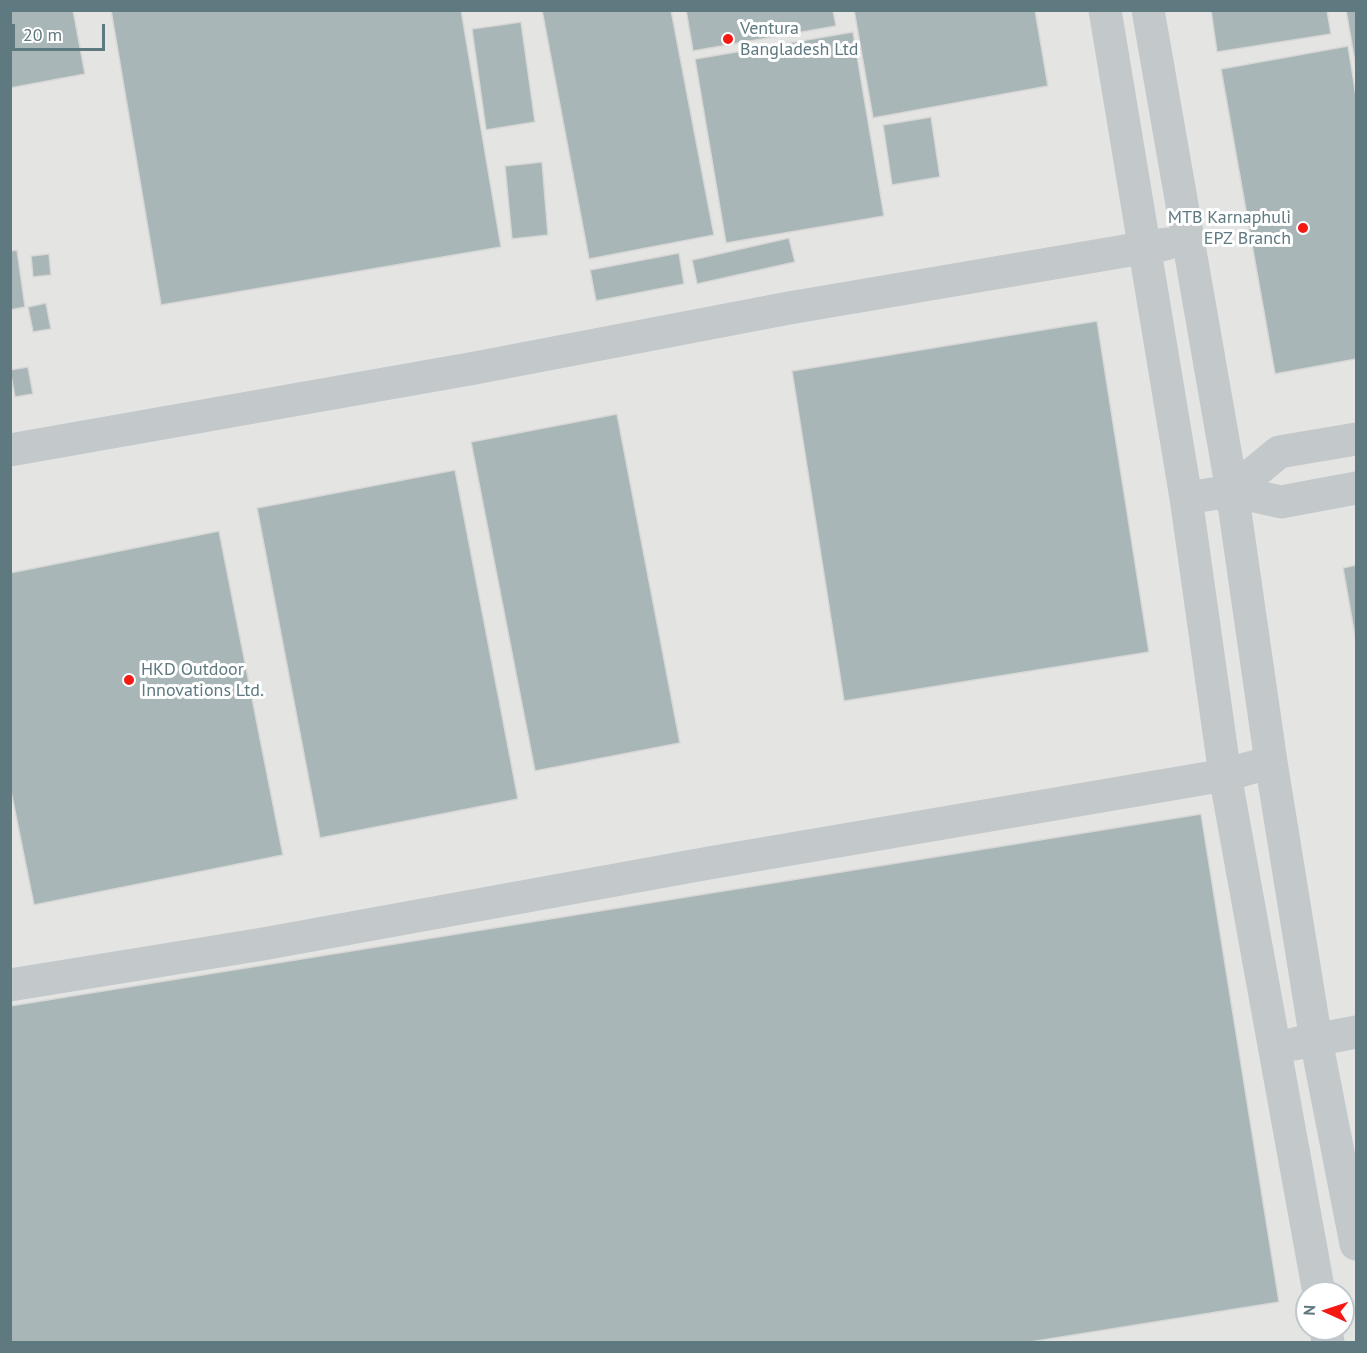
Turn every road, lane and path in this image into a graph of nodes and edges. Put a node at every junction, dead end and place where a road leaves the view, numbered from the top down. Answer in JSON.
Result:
{"nodes":[{"id":1,"x":1105,"y":10,"type":"edge"},
{"id":2,"x":1148,"y":10,"type":"edge"},
{"id":3,"x":1188,"y":240,"type":"junction"},
{"id":4,"x":1145,"y":249,"type":"junction"},
{"id":5,"x":1356,"y":439,"type":"edge"},
{"id":6,"x":10,"y":450,"type":"edge"},
{"id":7,"x":1356,"y":488,"type":"edge"},
{"id":8,"x":1232,"y":491,"type":"junction"},
{"id":9,"x":1186,"y":498,"type":"junction"},
{"id":10,"x":1271,"y":762,"type":"junction"},
{"id":11,"x":1224,"y":775,"type":"junction"},
{"id":12,"x":10,"y":985,"type":"edge"},
{"id":13,"x":1356,"y":1032,"type":"edge"},
{"id":14,"x":1316,"y":1040,"type":"junction"},
{"id":15,"x":1275,"y":1049,"type":"junction"},
{"id":16,"x":1356,"y":1244,"type":"edge"},
{"id":17,"x":1317,"y":1281,"type":"edge"}],
"edges":[{"from":1,"to":4,"type":"street"},
{"from":2,"to":3,"type":"street"},
{"from":3,"to":4,"type":"street"},
{"from":3,"to":8,"type":"street"},
{"from":4,"to":6,"type":"street"},
{"from":4,"to":9,"type":"street"},
{"from":5,"to":8,"type":"street"},
{"from":7,"to":8,"type":"street"},
{"from":8,"to":9,"type":"street"},
{"from":8,"to":10,"type":"street"},
{"from":9,"to":11,"type":"street"},
{"from":10,"to":11,"type":"street"},
{"from":10,"to":14,"type":"street"},
{"from":11,"to":12,"type":"street"},
{"from":11,"to":15,"type":"street"},
{"from":13,"to":14,"type":"street"},
{"from":14,"to":15,"type":"street"},
{"from":14,"to":16,"type":"street"},
{"from":15,"to":17,"type":"street"}]}
